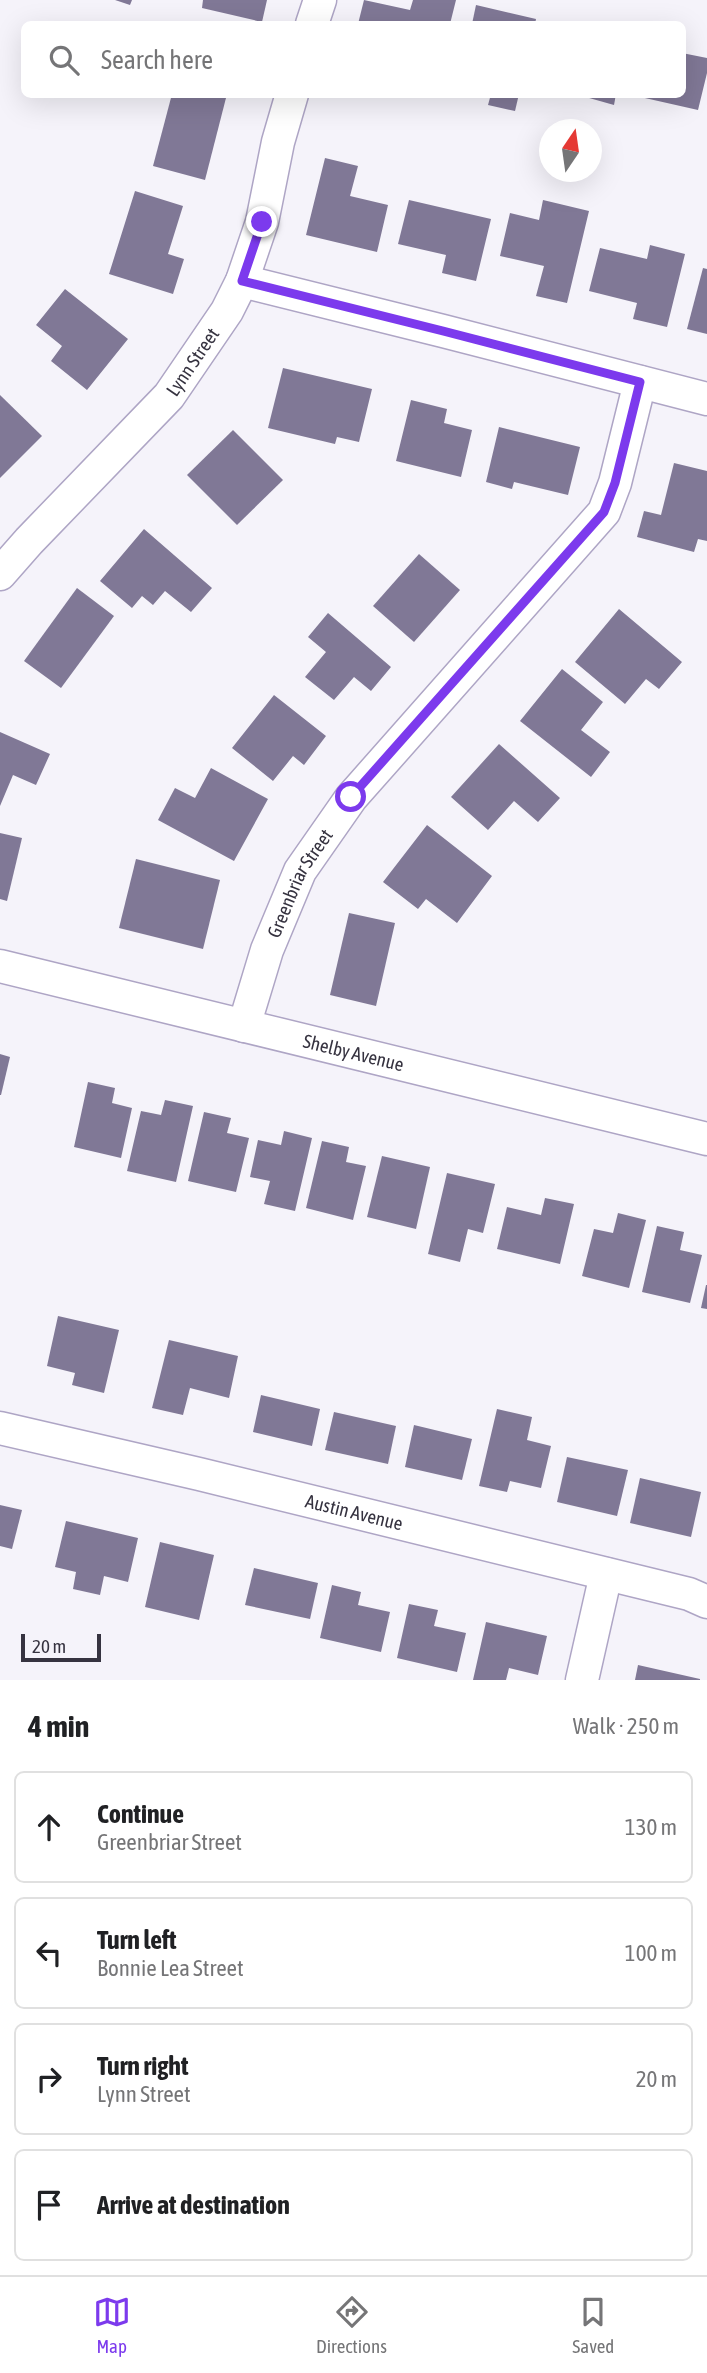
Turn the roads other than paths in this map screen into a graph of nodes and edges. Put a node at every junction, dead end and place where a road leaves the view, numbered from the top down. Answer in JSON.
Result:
{"nodes":[{"id":1,"x":320,"y":0,"type":"edge"},
{"id":2,"x":313,"y":21,"type":"edge"},
{"id":3,"x":291,"y":98,"type":"edge"},
{"id":4,"x":242,"y":281,"type":"junction"},
{"id":5,"x":640,"y":382,"type":"junction"},
{"id":6,"x":707,"y":399,"type":"edge"},
{"id":7,"x":0,"y":574,"type":"edge"},
{"id":8,"x":0,"y":966,"type":"edge"},
{"id":9,"x":244,"y":1026,"type":"junction"},
{"id":10,"x":707,"y":1139,"type":"edge"},
{"id":11,"x":0,"y":1428,"type":"edge"},
{"id":12,"x":606,"y":1574,"type":"junction"},
{"id":13,"x":707,"y":1602,"type":"edge"},
{"id":14,"x":582,"y":1680,"type":"edge"}],
"edges":[{"from":1,"to":2,"type":"street"},
{"from":3,"to":4,"type":"street","name":"Lynn Street"},
{"from":4,"to":5,"type":"street"},
{"from":4,"to":7,"type":"street","name":"Lynn Street"},
{"from":5,"to":6,"type":"street"},
{"from":5,"to":9,"type":"street","name":"Greenbriar Street"},
{"from":8,"to":9,"type":"street","name":"Shelby Avenue"},
{"from":9,"to":10,"type":"street","name":"Shelby Avenue"},
{"from":11,"to":12,"type":"street","name":"Austin Avenue"},
{"from":12,"to":13,"type":"street","name":"Austin Avenue"},
{"from":12,"to":14,"type":"street"}]}
